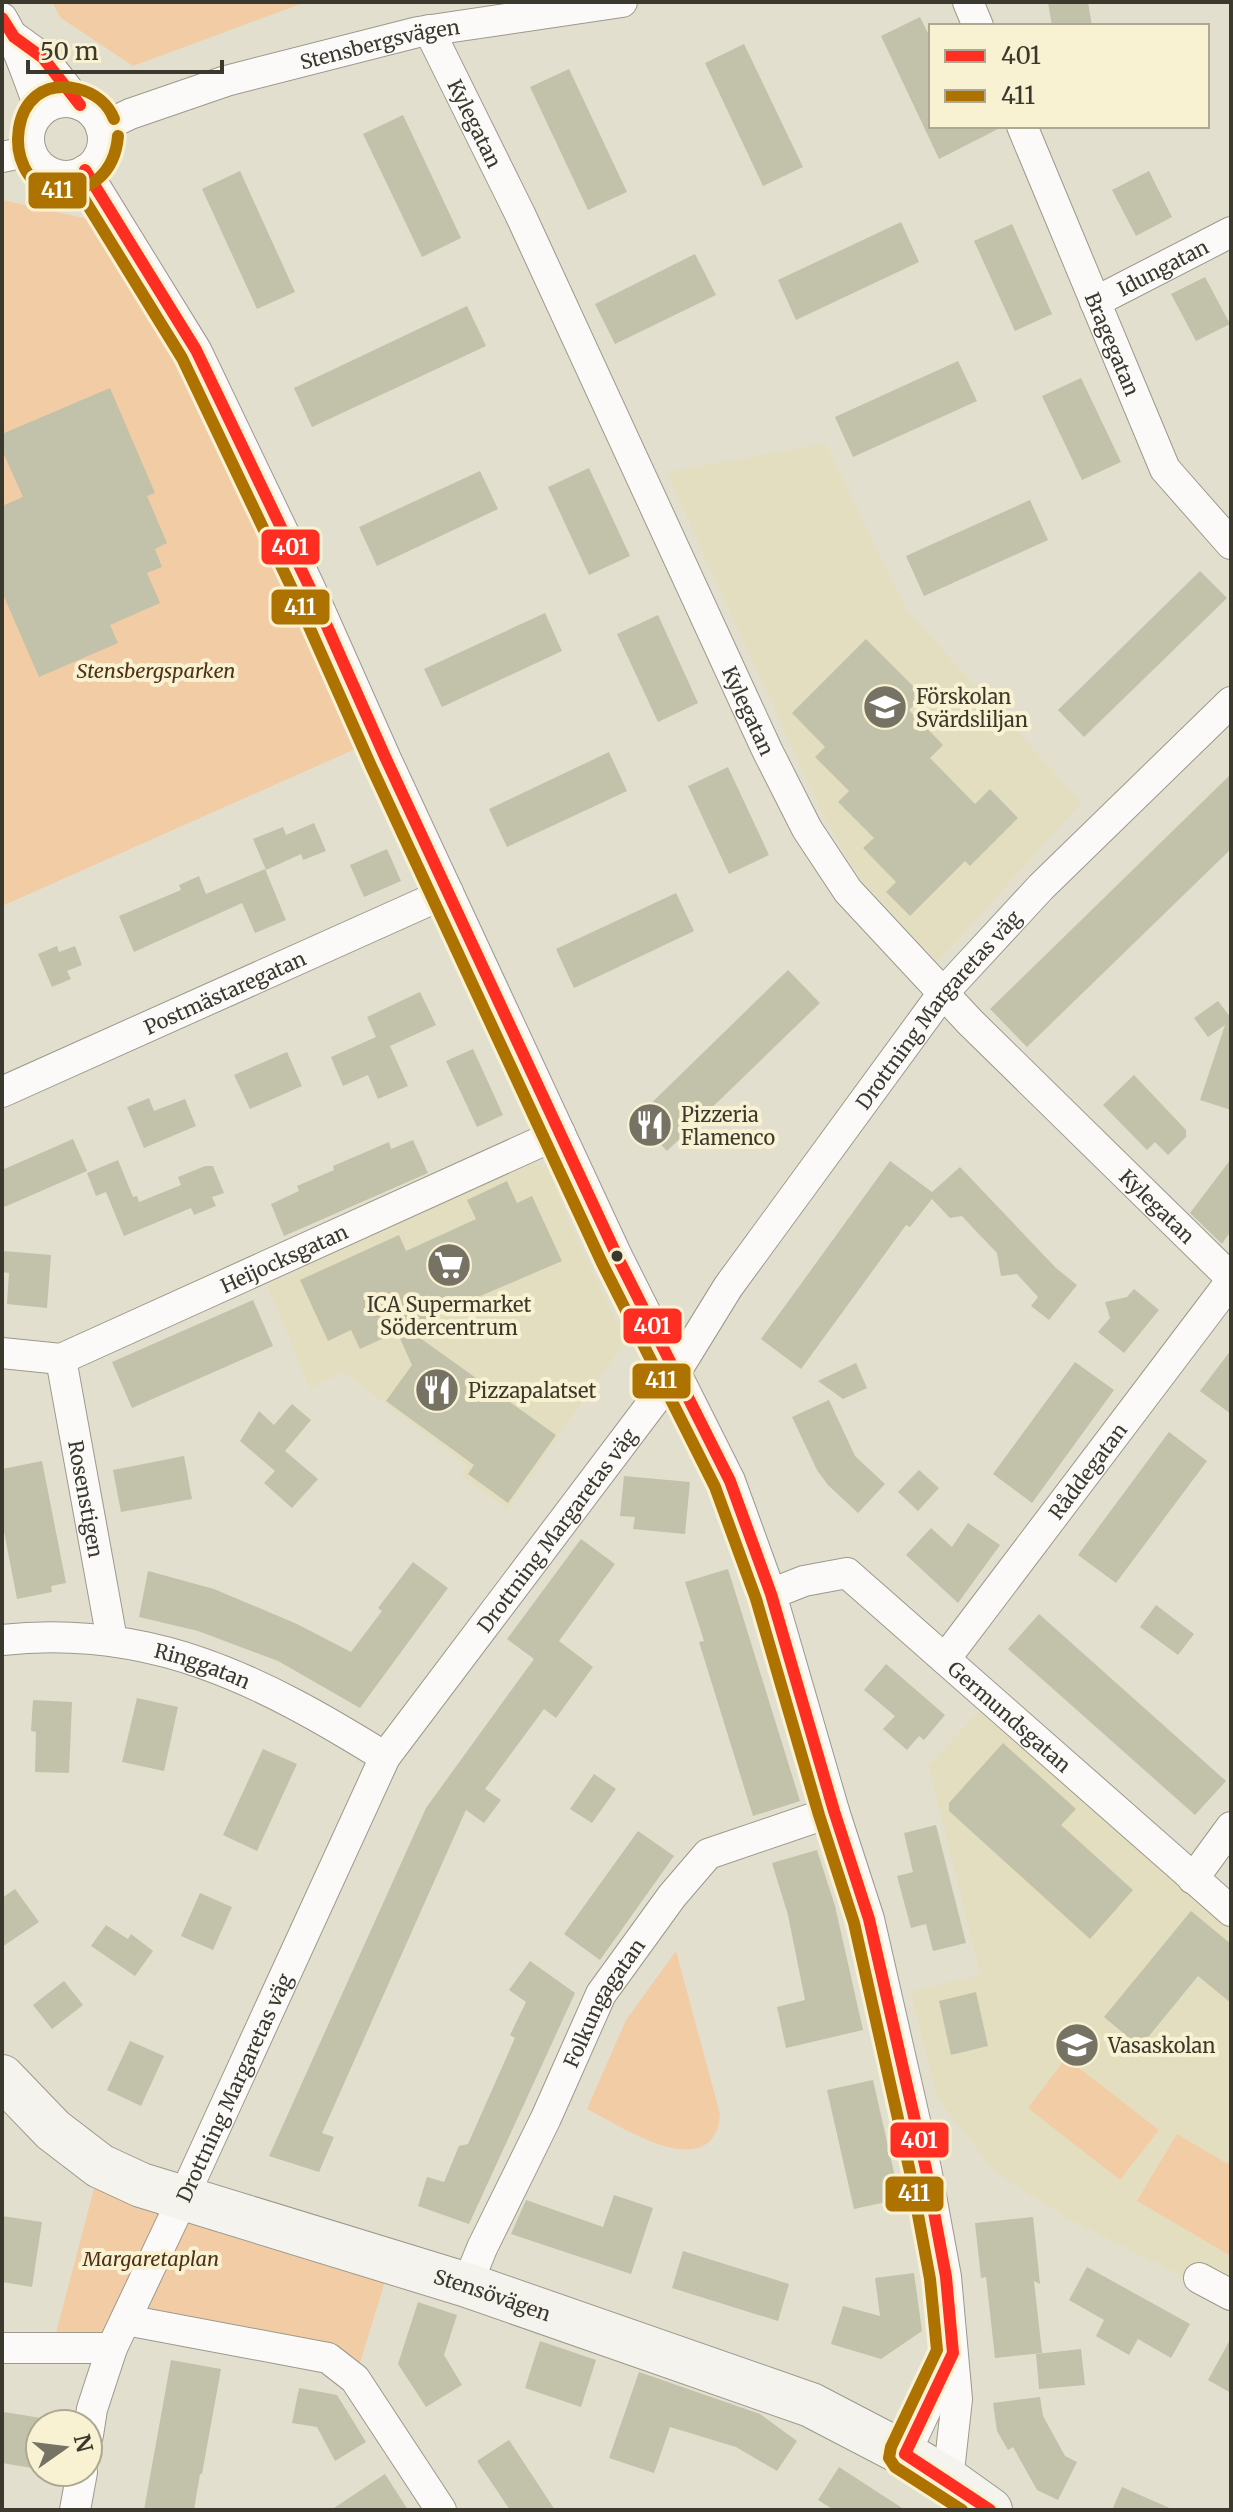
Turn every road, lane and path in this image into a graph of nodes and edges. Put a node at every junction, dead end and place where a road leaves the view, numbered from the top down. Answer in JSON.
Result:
{"nodes":[{"id":1,"x":622,"y":2,"type":"edge"},
{"id":2,"x":968,"y":2,"type":"edge"},
{"id":3,"x":977,"y":24,"type":"edge"},
{"id":4,"x":8,"y":28,"type":"edge"},
{"id":5,"x":429,"y":30,"type":"junction"},
{"id":6,"x":80,"y":105,"type":"junction"},
{"id":7,"x":41,"y":111,"type":"junction"},
{"id":8,"x":101,"y":128,"type":"junction"},
{"id":9,"x":1023,"y":128,"type":"edge"},
{"id":10,"x":16,"y":154,"type":"edge"},
{"id":11,"x":85,"y":170,"type":"junction"},
{"id":12,"x":1231,"y":232,"type":"edge"},
{"id":13,"x":1095,"y":302,"type":"junction"},
{"id":14,"x":1231,"y":544,"type":"edge"},
{"id":15,"x":1231,"y":702,"type":"edge"},
{"id":16,"x":448,"y":892,"type":"junction"},
{"id":17,"x":943,"y":993,"type":"junction"},
{"id":18,"x":2,"y":1092,"type":"edge"},
{"id":19,"x":560,"y":1133,"type":"junction"},
{"id":20,"x":1231,"y":1280,"type":"edge"},
{"id":21,"x":2,"y":1353,"type":"edge"},
{"id":22,"x":61,"y":1359,"type":"junction"},
{"id":23,"x":675,"y":1373,"type":"junction"},
{"id":24,"x":771,"y":1594,"type":"junction"},
{"id":25,"x":2,"y":1640,"type":"edge"},
{"id":26,"x":112,"y":1640,"type":"junction"},
{"id":27,"x":945,"y":1659,"type":"junction"},
{"id":28,"x":385,"y":1757,"type":"junction"},
{"id":29,"x":834,"y":1811,"type":"junction"},
{"id":30,"x":1231,"y":1827,"type":"edge"},
{"id":31,"x":1193,"y":1879,"type":"junction"},
{"id":32,"x":1231,"y":1911,"type":"edge"},
{"id":33,"x":2,"y":2077,"type":"edge"},
{"id":34,"x":183,"y":2198,"type":"junction"},
{"id":35,"x":1199,"y":2278,"type":"dead end"},
{"id":36,"x":467,"y":2285,"type":"junction"},
{"id":37,"x":1231,"y":2295,"type":"edge"},
{"id":38,"x":126,"y":2320,"type":"junction"},
{"id":39,"x":2,"y":2348,"type":"edge"},
{"id":40,"x":112,"y":2348,"type":"junction"},
{"id":41,"x":953,"y":2353,"type":"junction"},
{"id":42,"x":92,"y":2408,"type":"edge"},
{"id":43,"x":905,"y":2454,"type":"junction"},
{"id":44,"x":948,"y":2480,"type":"junction"},
{"id":45,"x":79,"y":2488,"type":"edge"},
{"id":46,"x":75,"y":2510,"type":"edge"},
{"id":47,"x":441,"y":2510,"type":"edge"},
{"id":48,"x":990,"y":2510,"type":"edge"}],
"edges":[{"from":1,"to":5,"type":"street","name":"Stensbergsvägen"},
{"from":2,"to":3,"type":"street"},
{"from":4,"to":6,"type":"street"},
{"from":4,"to":7,"type":"street"},
{"from":5,"to":8,"type":"street","name":"Stensbergsvägen"},
{"from":5,"to":17,"type":"street","name":"Kylegatan"},
{"from":6,"to":7,"type":"street"},
{"from":6,"to":8,"type":"street"},
{"from":7,"to":10,"type":"street"},
{"from":8,"to":11,"type":"street"},
{"from":9,"to":13,"type":"street","name":"Bragegatan"},
{"from":10,"to":11,"type":"street"},
{"from":11,"to":16,"type":"street"},
{"from":12,"to":13,"type":"street","name":"Idungatan"},
{"from":13,"to":14,"type":"street","name":"Bragegatan"},
{"from":15,"to":17,"type":"street","name":"Drottning Margaretas väg"},
{"from":16,"to":18,"type":"street","name":"Postmästaregatan"},
{"from":16,"to":19,"type":"street"},
{"from":17,"to":20,"type":"street","name":"Kylegatan"},
{"from":17,"to":23,"type":"street","name":"Drottning Margaretas väg"},
{"from":19,"to":22,"type":"street","name":"Heijocksgatan"},
{"from":19,"to":23,"type":"street"},
{"from":20,"to":27,"type":"street","name":"Råddegatan"},
{"from":21,"to":22,"type":"street"},
{"from":22,"to":26,"type":"street","name":"Rosenstigen"},
{"from":23,"to":24,"type":"street"},
{"from":23,"to":28,"type":"street","name":"Drottning Margaretas väg"},
{"from":24,"to":27,"type":"street","name":"Germundsgatan"},
{"from":24,"to":29,"type":"street"},
{"from":25,"to":26,"type":"street","name":"Ringgatan"},
{"from":26,"to":28,"type":"street","name":"Ringgatan"},
{"from":27,"to":31,"type":"street","name":"Germundsgatan"},
{"from":28,"to":34,"type":"street","name":"Drottning Margaretas väg"},
{"from":29,"to":36,"type":"street","name":"Folkungagatan"},
{"from":29,"to":41,"type":"street"},
{"from":30,"to":31,"type":"street"},
{"from":31,"to":32,"type":"street","name":"Germundsgatan"},
{"from":33,"to":34,"type":"street","name":"Stensövägen"},
{"from":34,"to":36,"type":"street","name":"Stensövägen"},
{"from":34,"to":38,"type":"street","name":"Drottning Margaretas väg"},
{"from":35,"to":37,"type":"street"},
{"from":36,"to":43,"type":"street","name":"Stensövägen"},
{"from":38,"to":40,"type":"street","name":"Drottning Margaretas väg"},
{"from":38,"to":47,"type":"street"},
{"from":39,"to":40,"type":"street"},
{"from":40,"to":42,"type":"street","name":"Drottning Margaretas väg"},
{"from":41,"to":43,"type":"street"},
{"from":41,"to":44,"type":"street"},
{"from":43,"to":44,"type":"street","name":"Stensövägen"},
{"from":44,"to":48,"type":"street","name":"Stensövägen"},
{"from":45,"to":46,"type":"street"}]}
